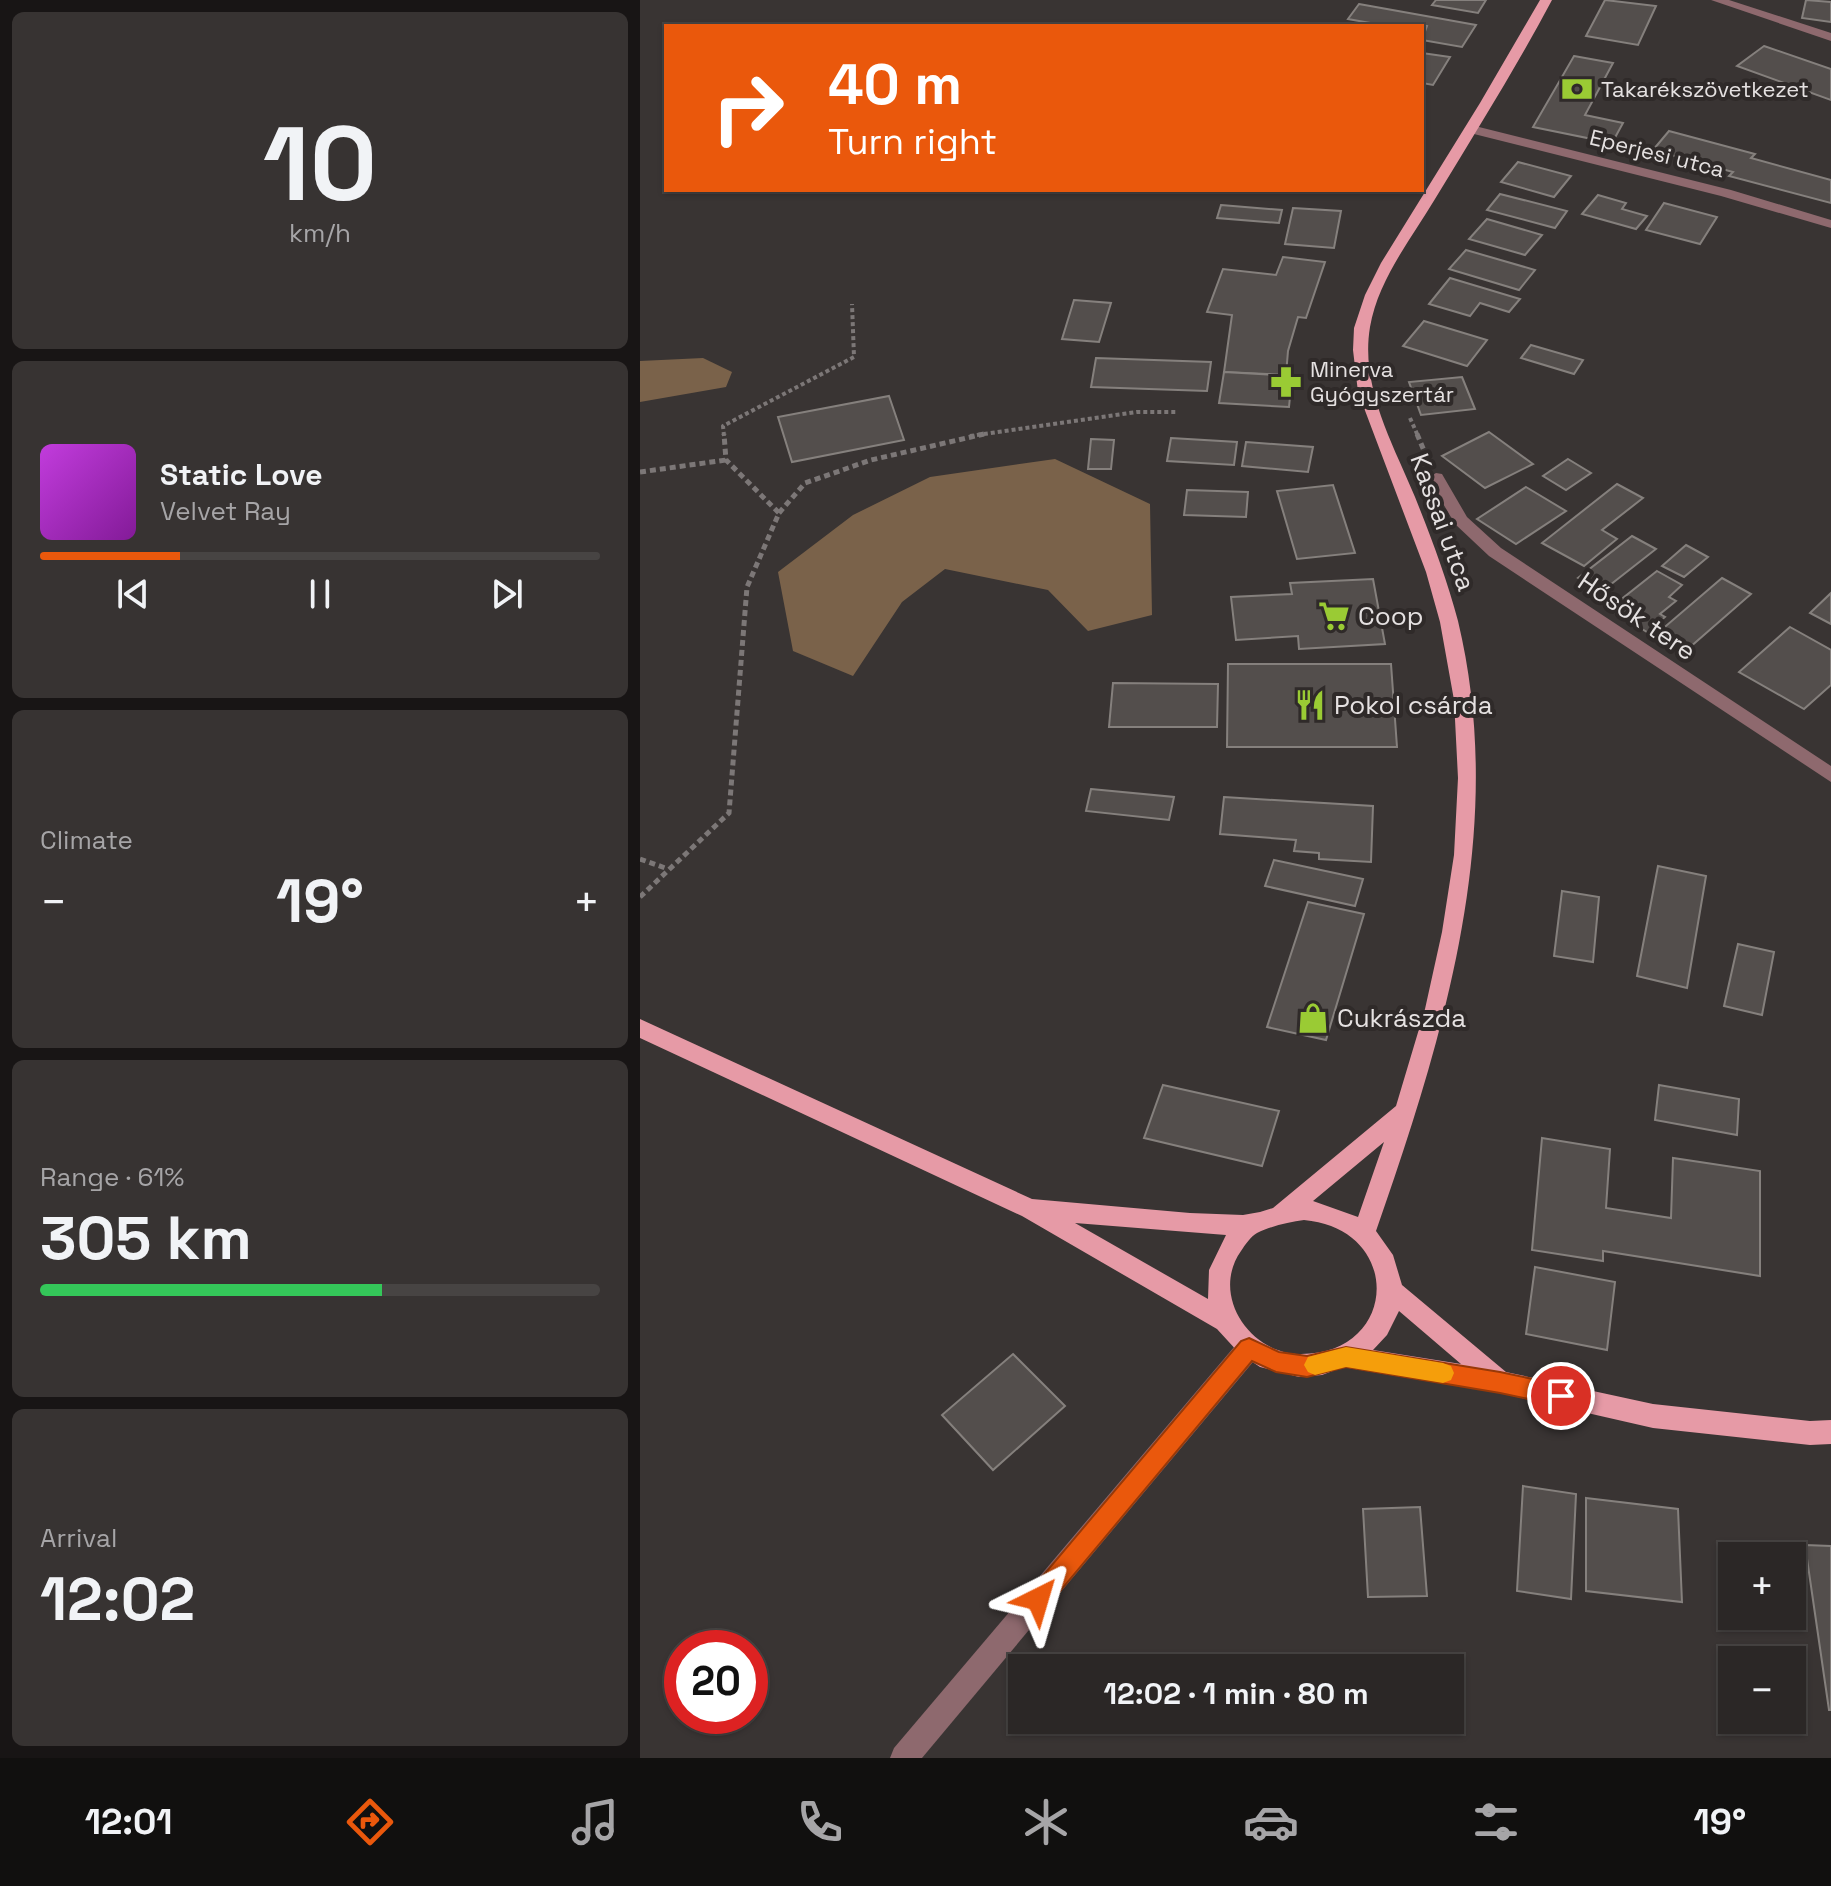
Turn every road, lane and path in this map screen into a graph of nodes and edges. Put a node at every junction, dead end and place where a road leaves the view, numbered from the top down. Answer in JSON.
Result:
{"nodes":[{"id":1,"x":1546,"y":0,"type":"edge"},
{"id":2,"x":1717,"y":0,"type":"edge"},
{"id":3,"x":1831,"y":37,"type":"edge"},
{"id":4,"x":1471,"y":129,"type":"junction"},
{"id":5,"x":1831,"y":224,"type":"edge"},
{"id":6,"x":852,"y":304,"type":"dead end"},
{"id":7,"x":1404,"y":405,"type":"dead end"},
{"id":8,"x":1178,"y":412,"type":"dead end"},
{"id":9,"x":726,"y":460,"type":"junction"},
{"id":10,"x":640,"y":472,"type":"edge"},
{"id":11,"x":1436,"y":478,"type":"joint"},
{"id":12,"x":779,"y":513,"type":"junction"},
{"id":13,"x":1831,"y":775,"type":"edge"},
{"id":14,"x":640,"y":859,"type":"edge"},
{"id":15,"x":668,"y":869,"type":"junction"},
{"id":16,"x":640,"y":897,"type":"edge"},
{"id":17,"x":640,"y":1028,"type":"edge"},
{"id":18,"x":1409,"y":1109,"type":"junction"},
{"id":19,"x":1030,"y":1209,"type":"junction"},
{"id":20,"x":1282,"y":1212,"type":"junction"},
{"id":21,"x":1247,"y":1226,"type":"junction"},
{"id":22,"x":1364,"y":1233,"type":"junction"},
{"id":23,"x":1390,"y":1289,"type":"junction"},
{"id":24,"x":1225,"y":1321,"type":"junction"},
{"id":25,"x":1249,"y":1348,"type":"junction"},
{"id":26,"x":1346,"y":1357,"type":"junction"},
{"id":27,"x":1500,"y":1382,"type":"junction"},
{"id":28,"x":1831,"y":1432,"type":"edge"},
{"id":29,"x":904,"y":1758,"type":"edge"}],
"edges":[{"from":1,"to":4,"type":"main road","name":"Kassai utca"},
{"from":2,"to":3,"type":"street"},
{"from":4,"to":5,"type":"street","name":"Eperjesi utca"},
{"from":4,"to":18,"type":"main road","name":"Kassai utca"},
{"from":6,"to":9,"type":"path"},
{"from":7,"to":11,"type":"path"},
{"from":8,"to":12,"type":"path"},
{"from":9,"to":10,"type":"path"},
{"from":9,"to":12,"type":"path"},
{"from":11,"to":13,"type":"street","name":"Hősök tere"},
{"from":12,"to":15,"type":"path"},
{"from":14,"to":15,"type":"path"},
{"from":15,"to":16,"type":"path"},
{"from":17,"to":19,"type":"main road"},
{"from":18,"to":20,"type":"main road"},
{"from":18,"to":22,"type":"main road","name":"Kassai utca"},
{"from":19,"to":21,"type":"main road"},
{"from":19,"to":24,"type":"main road"},
{"from":20,"to":21,"type":"main road"},
{"from":20,"to":22,"type":"main road"},
{"from":21,"to":24,"type":"main road"},
{"from":22,"to":23,"type":"main road"},
{"from":23,"to":26,"type":"main road"},
{"from":23,"to":27,"type":"main road"},
{"from":24,"to":25,"type":"main road"},
{"from":25,"to":26,"type":"main road"},
{"from":25,"to":29,"type":"street"},
{"from":26,"to":27,"type":"main road"},
{"from":27,"to":28,"type":"main road"}]}
